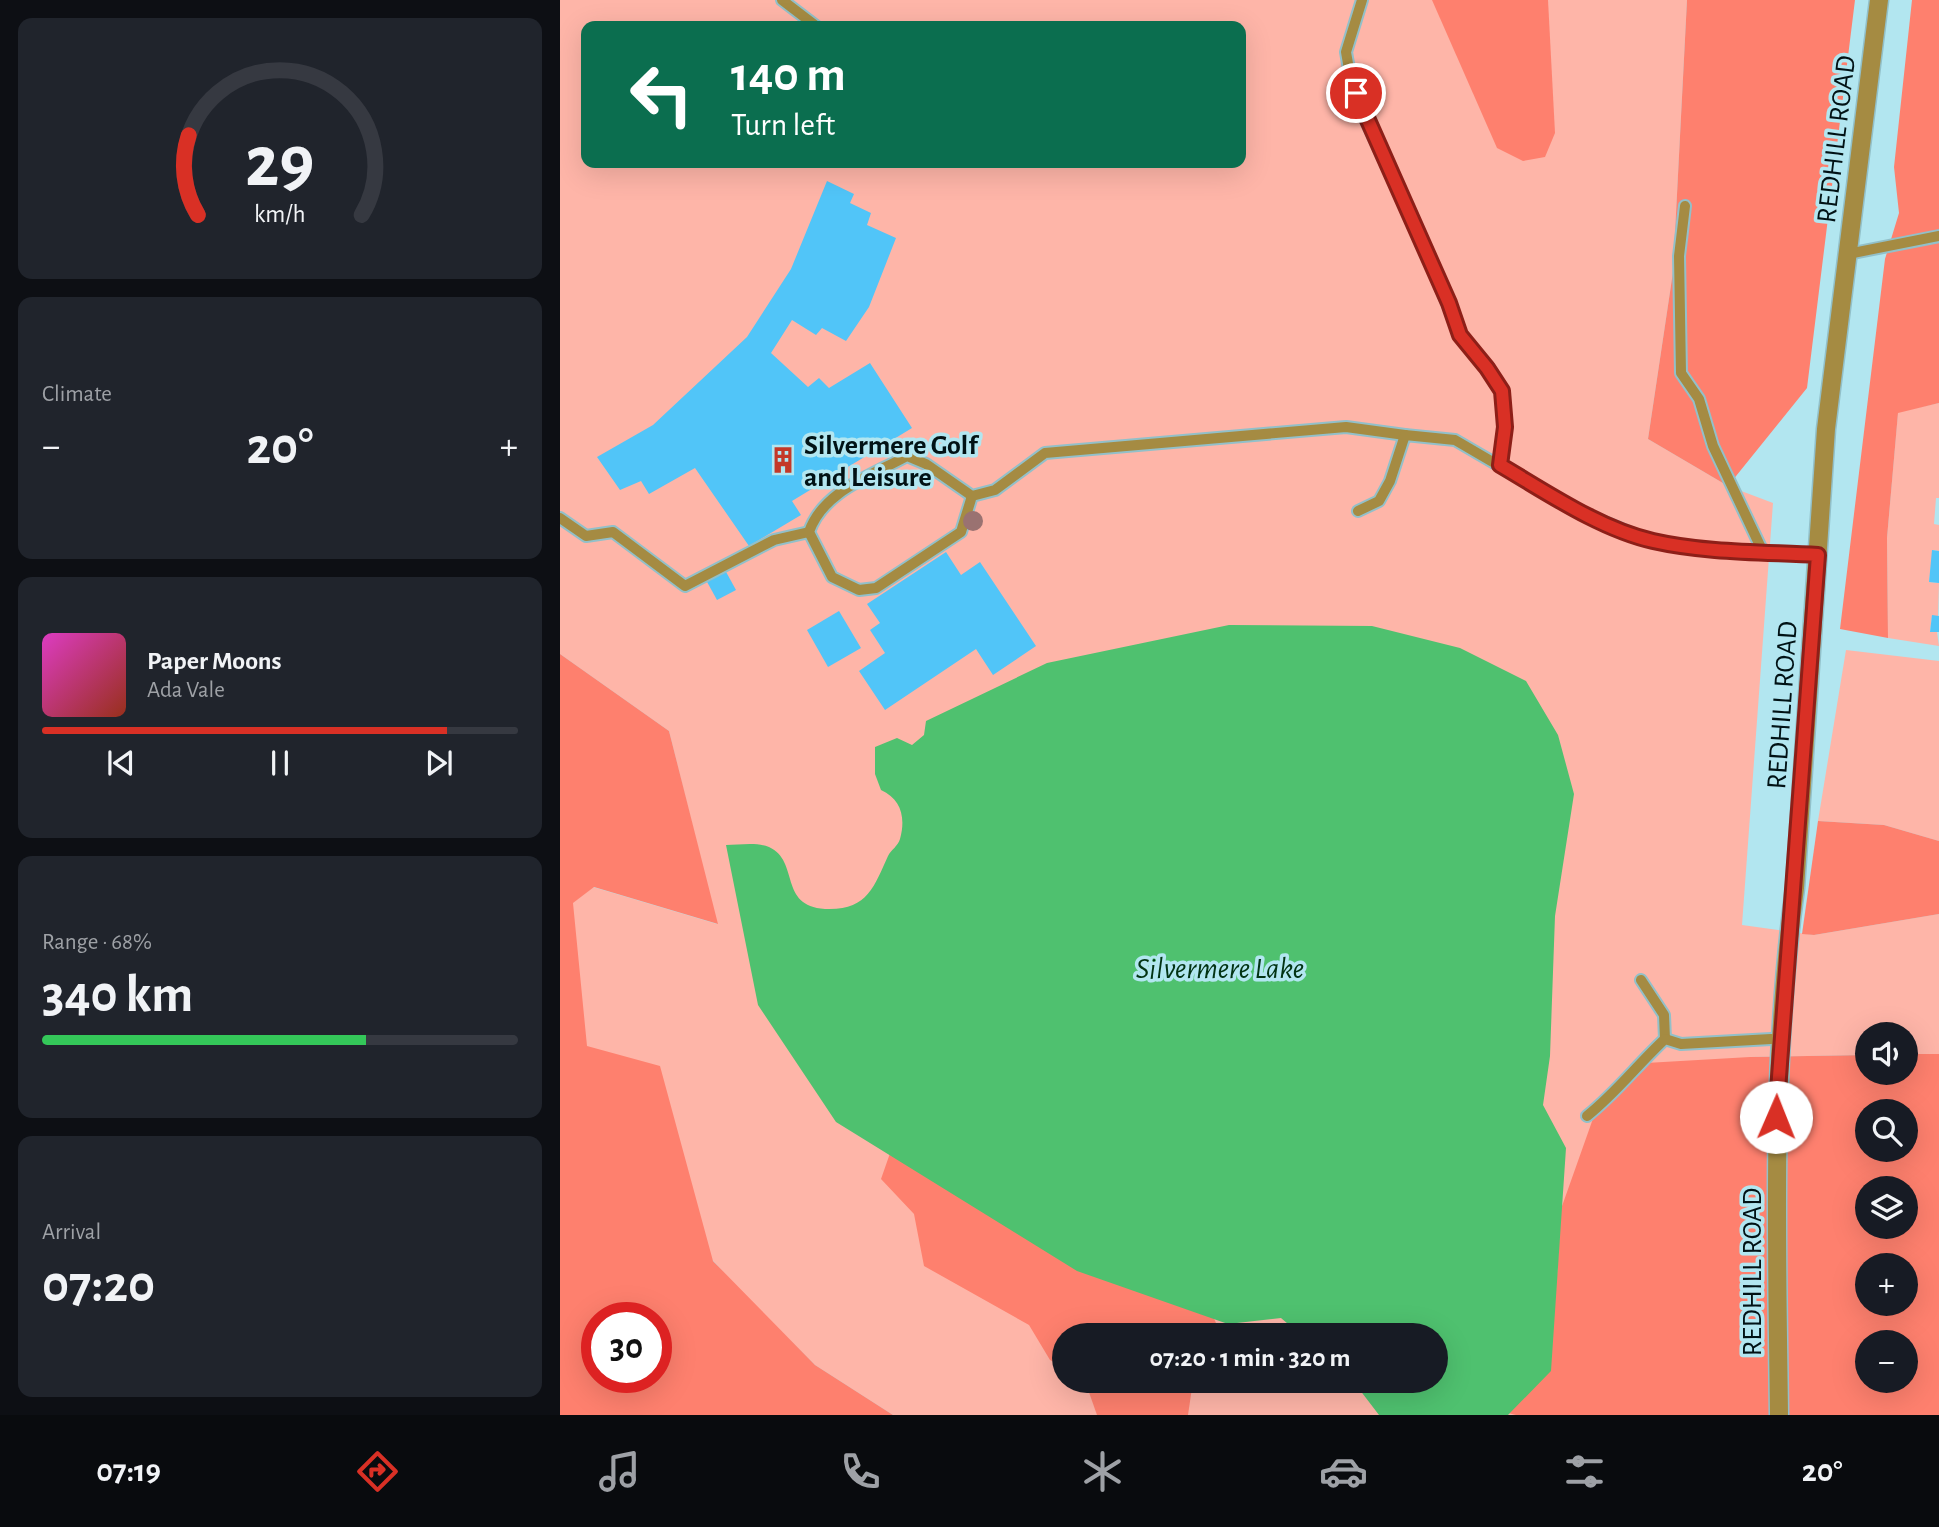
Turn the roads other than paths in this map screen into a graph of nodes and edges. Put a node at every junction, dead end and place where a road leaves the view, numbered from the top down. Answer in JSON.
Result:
{"nodes":[{"id":1,"x":782,"y":0,"type":"edge"},
{"id":2,"x":1362,"y":0,"type":"edge"},
{"id":3,"x":1879,"y":0,"type":"edge"},
{"id":4,"x":809,"y":21,"type":"edge"},
{"id":5,"x":1685,"y":206,"type":"dead end"},
{"id":6,"x":1939,"y":236,"type":"edge"},
{"id":7,"x":1848,"y":254,"type":"junction"},
{"id":8,"x":1405,"y":435,"type":"junction"},
{"id":9,"x":1500,"y":465,"type":"junction"},
{"id":10,"x":972,"y":496,"type":"junction"},
{"id":11,"x":1358,"y":511,"type":"dead end"},
{"id":12,"x":560,"y":518,"type":"edge"},
{"id":13,"x":809,"y":532,"type":"junction"},
{"id":14,"x":1763,"y":552,"type":"junction"},
{"id":15,"x":1818,"y":555,"type":"junction"},
{"id":16,"x":1641,"y":981,"type":"dead end"},
{"id":17,"x":1665,"y":1039,"type":"junction"},
{"id":18,"x":1771,"y":1039,"type":"dead end"},
{"id":19,"x":1587,"y":1116,"type":"dead end"},
{"id":20,"x":1779,"y":1415,"type":"edge"}],
"edges":[{"from":1,"to":4,"type":"lane"},
{"from":2,"to":9,"type":"lane"},
{"from":3,"to":7,"type":"street","name":"REDHILL ROAD"},
{"from":5,"to":14,"type":"lane"},
{"from":6,"to":7,"type":"lane"},
{"from":7,"to":15,"type":"street","name":"REDHILL ROAD"},
{"from":8,"to":9,"type":"lane"},
{"from":8,"to":10,"type":"lane"},
{"from":8,"to":11,"type":"lane"},
{"from":9,"to":14,"type":"lane"},
{"from":10,"to":13,"type":"lane"},
{"from":10,"to":13,"type":"lane"},
{"from":12,"to":13,"type":"lane"},
{"from":14,"to":15,"type":"lane"},
{"from":15,"to":20,"type":"street","name":"REDHILL ROAD"},
{"from":16,"to":17,"type":"lane"},
{"from":17,"to":18,"type":"lane"},
{"from":17,"to":19,"type":"lane"}]}
